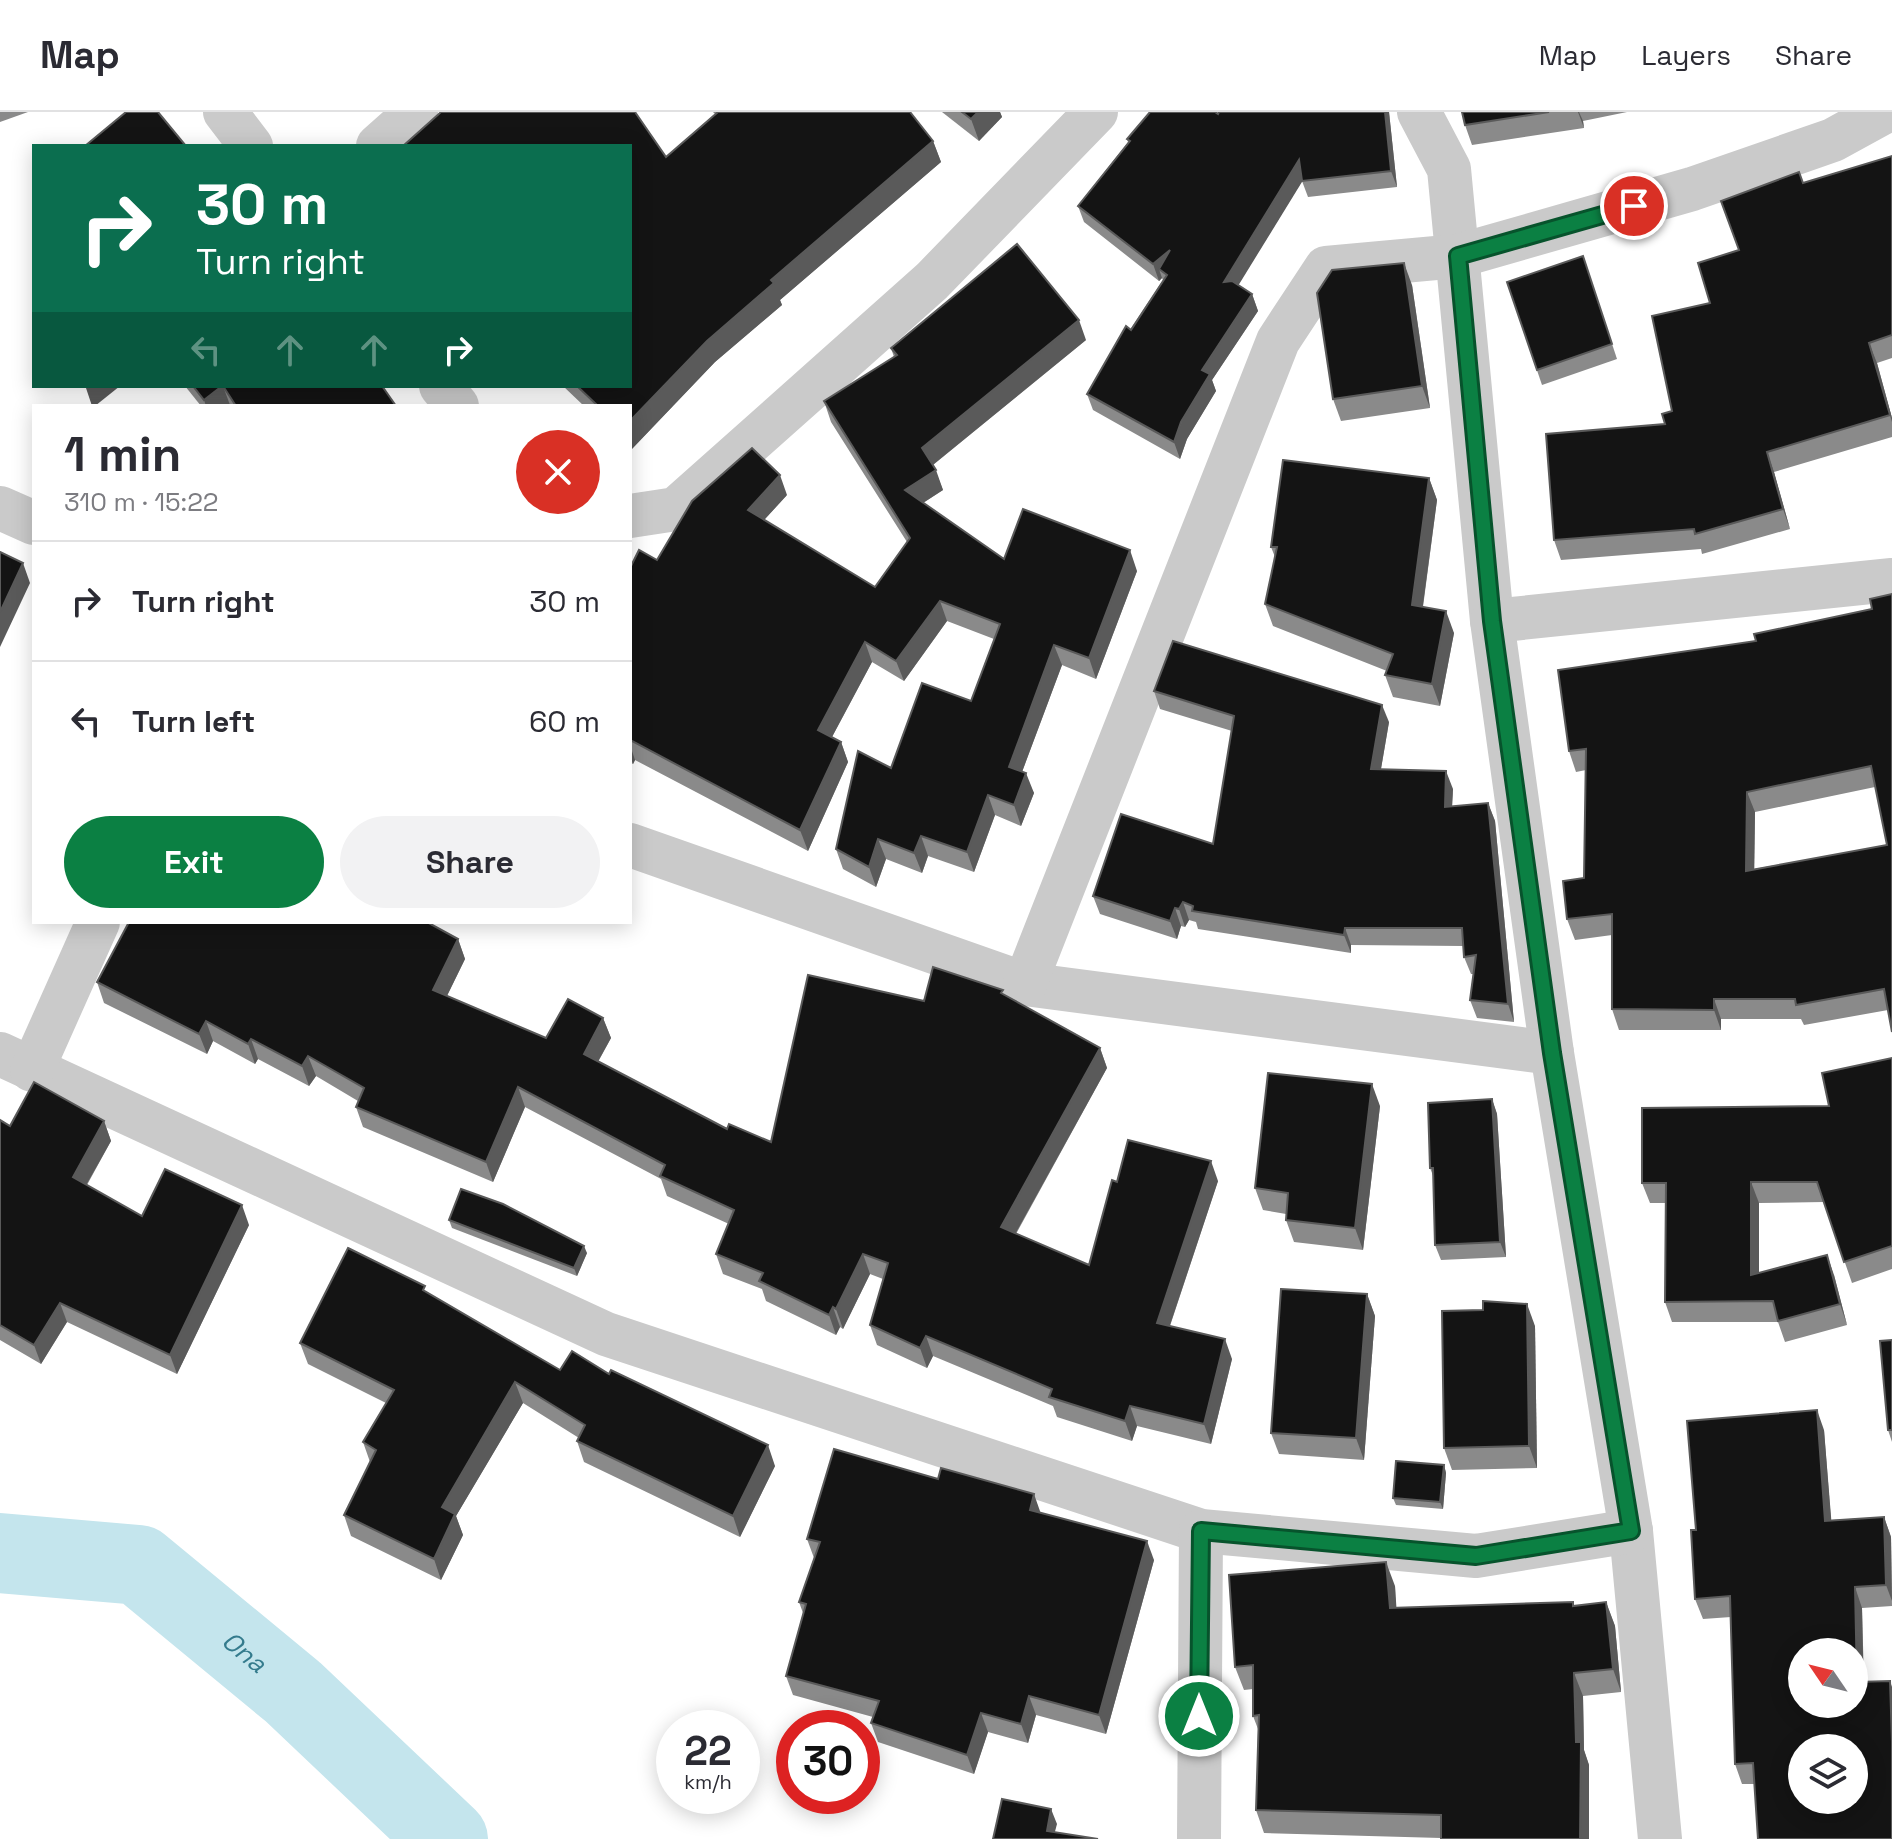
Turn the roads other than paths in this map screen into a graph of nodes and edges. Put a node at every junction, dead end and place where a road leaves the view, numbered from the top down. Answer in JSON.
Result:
{"nodes":[{"id":1,"x":225,"y":112,"type":"edge"},
{"id":2,"x":416,"y":112,"type":"edge"},
{"id":3,"x":1096,"y":112,"type":"edge"},
{"id":4,"x":1419,"y":112,"type":"edge"},
{"id":5,"x":1884,"y":112,"type":"edge"},
{"id":6,"x":249,"y":144,"type":"edge"},
{"id":7,"x":380,"y":144,"type":"edge"},
{"id":8,"x":1458,"y":256,"type":"junction"},
{"id":9,"x":443,"y":388,"type":"edge"},
{"id":10,"x":455,"y":404,"type":"edge"},
{"id":11,"x":0,"y":508,"type":"edge"},
{"id":12,"x":632,"y":516,"type":"edge"},
{"id":13,"x":32,"y":522,"type":"edge"},
{"id":14,"x":1892,"y":580,"type":"edge"},
{"id":15,"x":1492,"y":621,"type":"junction"},
{"id":16,"x":632,"y":846,"type":"edge"},
{"id":17,"x":97,"y":924,"type":"edge"},
{"id":18,"x":1025,"y":984,"type":"junction"},
{"id":19,"x":1552,"y":1053,"type":"junction"},
{"id":20,"x":16,"y":1062,"type":"edge"},
{"id":21,"x":1201,"y":1531,"type":"junction"},
{"id":22,"x":1631,"y":1531,"type":"junction"},
{"id":23,"x":1199,"y":1839,"type":"edge"},
{"id":24,"x":1660,"y":1839,"type":"edge"}],
"edges":[{"from":1,"to":6,"type":"street"},
{"from":2,"to":7,"type":"street"},
{"from":3,"to":12,"type":"street"},
{"from":4,"to":8,"type":"street"},
{"from":5,"to":8,"type":"street"},
{"from":8,"to":15,"type":"street"},
{"from":8,"to":18,"type":"street"},
{"from":9,"to":10,"type":"street"},
{"from":11,"to":13,"type":"street"},
{"from":14,"to":15,"type":"street"},
{"from":15,"to":19,"type":"street"},
{"from":16,"to":18,"type":"street"},
{"from":17,"to":20,"type":"street"},
{"from":18,"to":19,"type":"street"},
{"from":19,"to":22,"type":"street"},
{"from":20,"to":21,"type":"street"},
{"from":21,"to":22,"type":"street"},
{"from":21,"to":23,"type":"street"},
{"from":22,"to":24,"type":"street"}]}
